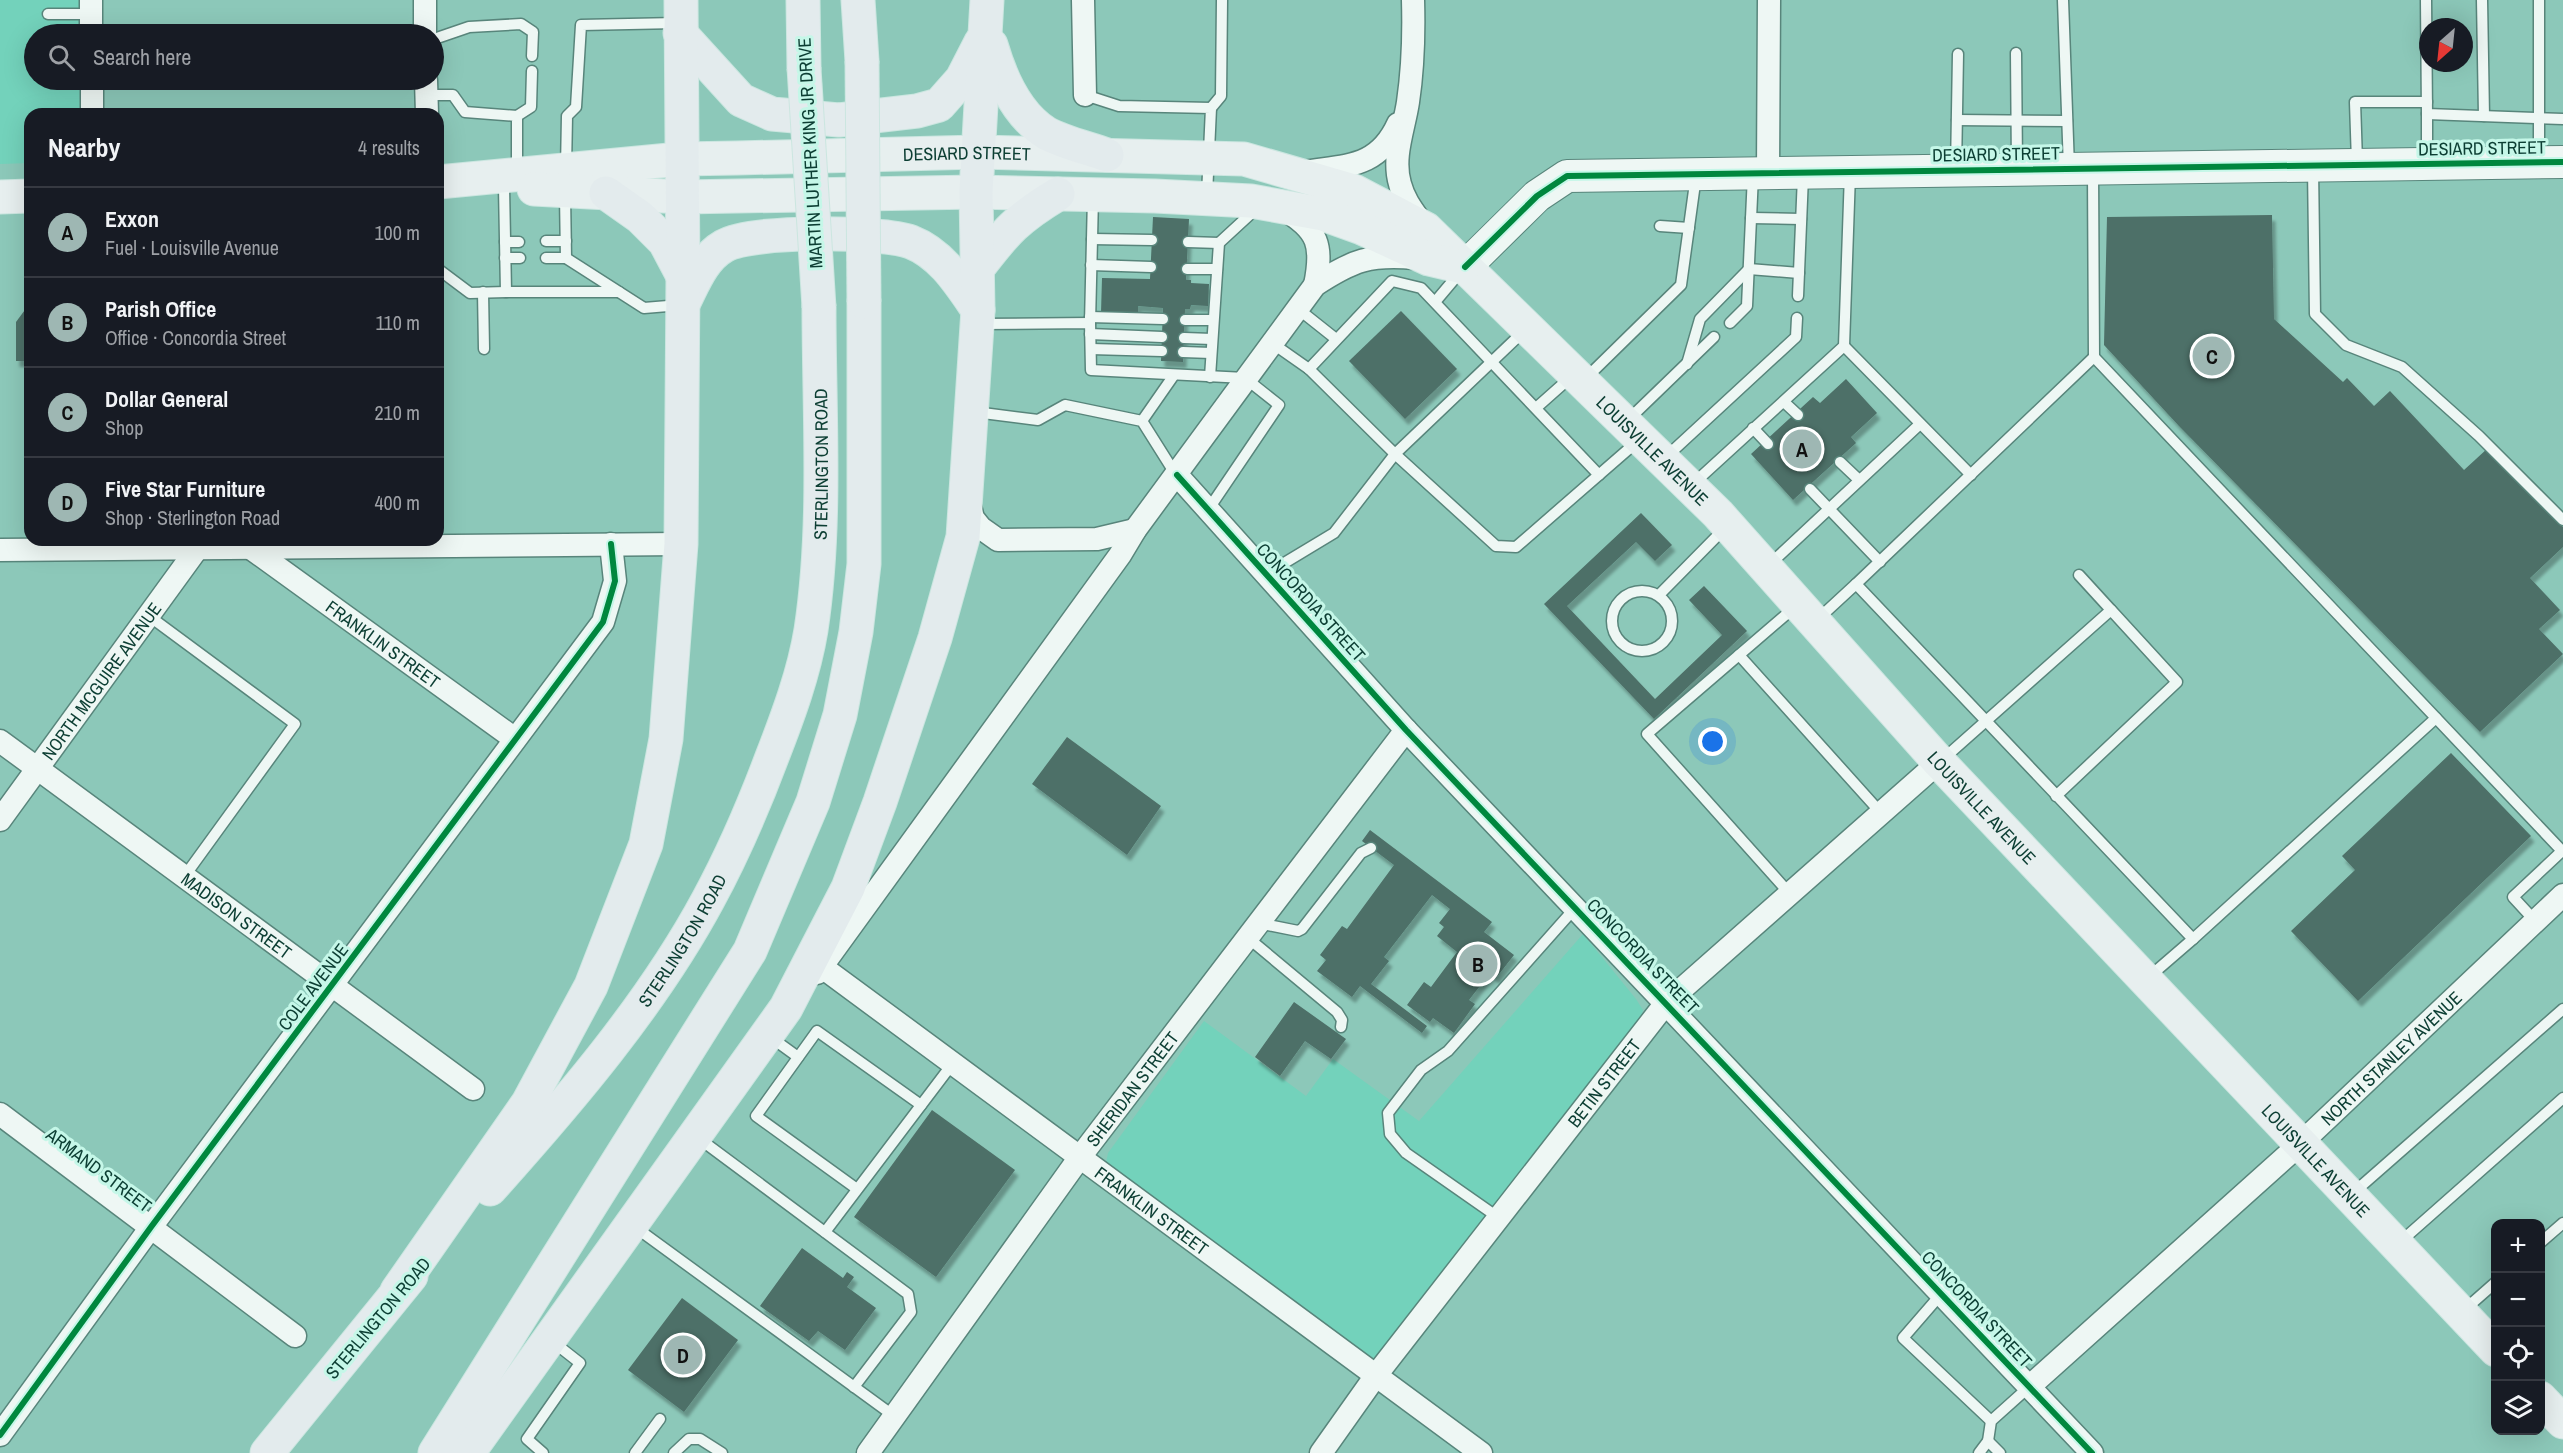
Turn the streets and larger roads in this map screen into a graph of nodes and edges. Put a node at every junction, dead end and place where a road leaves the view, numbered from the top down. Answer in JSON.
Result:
{"nodes":[{"id":1,"x":425,"y":0,"type":"edge"},
{"id":2,"x":803,"y":0,"type":"edge"},
{"id":3,"x":858,"y":0,"type":"edge"},
{"id":4,"x":1083,"y":0,"type":"edge"},
{"id":5,"x":1413,"y":0,"type":"edge"},
{"id":6,"x":1769,"y":0,"type":"edge"},
{"id":7,"x":987,"y":16,"type":"edge"},
{"id":8,"x":680,"y":19,"type":"edge"},
{"id":9,"x":425,"y":24,"type":"edge"},
{"id":10,"x":92,"y":90,"type":"edge"},
{"id":11,"x":1085,"y":95,"type":"road end"},
{"id":12,"x":1408,"y":103,"type":"junction"},
{"id":13,"x":92,"y":108,"type":"edge"},
{"id":14,"x":979,"y":152,"type":"junction"},
{"id":15,"x":1107,"y":155,"type":"junction"},
{"id":16,"x":680,"y":159,"type":"junction"},
{"id":17,"x":2551,"y":162,"type":"edge"},
{"id":18,"x":1761,"y":172,"type":"junction"},
{"id":19,"x":1293,"y":174,"type":"junction"},
{"id":20,"x":565,"y":180,"type":"junction"},
{"id":21,"x":444,"y":183,"type":"edge"},
{"id":22,"x":976,"y":192,"type":"junction"},
{"id":23,"x":606,"y":193,"type":"junction"},
{"id":24,"x":1058,"y":194,"type":"junction"},
{"id":25,"x":0,"y":196,"type":"edge"},
{"id":26,"x":24,"y":196,"type":"edge"},
{"id":27,"x":683,"y":197,"type":"junction"},
{"id":28,"x":1269,"y":203,"type":"junction"},
{"id":29,"x":1428,"y":244,"type":"junction"},
{"id":30,"x":1465,"y":267,"type":"junction"},
{"id":31,"x":978,"y":268,"type":"junction"},
{"id":32,"x":1315,"y":285,"type":"junction"},
{"id":33,"x":683,"y":291,"type":"junction"},
{"id":34,"x":819,"y":307,"type":"joint"},
{"id":35,"x":977,"y":317,"type":"junction"},
{"id":36,"x":1177,"y":475,"type":"junction"},
{"id":37,"x":968,"y":496,"type":"junction"},
{"id":38,"x":1135,"y":530,"type":"junction"},
{"id":39,"x":998,"y":540,"type":"junction"},
{"id":40,"x":611,"y":544,"type":"junction"},
{"id":41,"x":681,"y":544,"type":"junction"},
{"id":42,"x":159,"y":546,"type":"edge"},
{"id":43,"x":198,"y":546,"type":"edge"},
{"id":44,"x":212,"y":546,"type":"edge"},
{"id":45,"x":252,"y":549,"type":"junction"},
{"id":46,"x":0,"y":550,"type":"edge"},
{"id":47,"x":958,"y":563,"type":"junction"},
{"id":48,"x":1406,"y":730,"type":"junction"},
{"id":49,"x":515,"y":739,"type":"junction"},
{"id":50,"x":0,"y":741,"type":"edge"},
{"id":51,"x":1940,"y":762,"type":"junction"},
{"id":52,"x":37,"y":768,"type":"junction"},
{"id":53,"x":0,"y":820,"type":"edge"},
{"id":54,"x":2563,"y":895,"type":"edge"},
{"id":55,"x":822,"y":967,"type":"junction"},
{"id":56,"x":332,"y":987,"type":"junction"},
{"id":57,"x":1666,"y":1003,"type":"junction"},
{"id":58,"x":786,"y":1008,"type":"junction"},
{"id":59,"x":473,"y":1089,"type":"dead end"},
{"id":60,"x":0,"y":1114,"type":"edge"},
{"id":61,"x":2300,"y":1144,"type":"junction"},
{"id":62,"x":1080,"y":1157,"type":"junction"},
{"id":63,"x":151,"y":1227,"type":"junction"},
{"id":64,"x":397,"y":1291,"type":"junction"},
{"id":65,"x":295,"y":1336,"type":"dead end"},
{"id":66,"x":2491,"y":1345,"type":"edge"},
{"id":67,"x":1377,"y":1374,"type":"junction"},
{"id":68,"x":2030,"y":1386,"type":"junction"},
{"id":69,"x":2545,"y":1402,"type":"edge"},
{"id":70,"x":2563,"y":1422,"type":"edge"},
{"id":71,"x":0,"y":1435,"type":"edge"},
{"id":72,"x":267,"y":1453,"type":"edge"},
{"id":73,"x":435,"y":1453,"type":"edge"},
{"id":74,"x":468,"y":1453,"type":"edge"},
{"id":75,"x":868,"y":1453,"type":"edge"},
{"id":76,"x":1321,"y":1453,"type":"edge"},
{"id":77,"x":1481,"y":1453,"type":"edge"},
{"id":78,"x":2092,"y":1453,"type":"edge"}],
"edges":[{"from":1,"to":9,"type":"street"},
{"from":2,"to":34,"type":"highway","name":"MARTIN LUTHER KING JR DRIVE","bridge":true},
{"from":3,"to":73,"type":"highway","bridge":true},
{"from":4,"to":11,"type":"street"},
{"from":5,"to":12,"type":"street"},
{"from":6,"to":18,"type":"street"},
{"from":7,"to":8,"type":"highway"},
{"from":7,"to":14,"type":"highway"},
{"from":7,"to":15,"type":"highway"},
{"from":8,"to":16,"type":"highway"},
{"from":10,"to":13,"type":"street"},
{"from":12,"to":19,"type":"street"},
{"from":12,"to":29,"type":"street"},
{"from":14,"to":15,"type":"main road","name":"DESIARD STREET"},
{"from":14,"to":16,"type":"main road","name":"DESIARD STREET"},
{"from":14,"to":22,"type":"highway"},
{"from":15,"to":19,"type":"main road","name":"DESIARD STREET"},
{"from":16,"to":20,"type":"main road","name":"DESIARD STREET"},
{"from":16,"to":27,"type":"highway"},
{"from":17,"to":18,"type":"street","name":"DESIARD STREET"},
{"from":18,"to":30,"type":"street","name":"DESIARD STREET"},
{"from":19,"to":29,"type":"main road","name":"DESIARD STREET"},
{"from":20,"to":21,"type":"main road","name":"DESIARD STREET"},
{"from":20,"to":23,"type":"main road","name":"DESIARD STREET"},
{"from":22,"to":24,"type":"main road","name":"DESIARD STREET"},
{"from":22,"to":27,"type":"main road","name":"DESIARD STREET"},
{"from":22,"to":31,"type":"highway"},
{"from":23,"to":27,"type":"main road","name":"DESIARD STREET"},
{"from":23,"to":33,"type":"highway"},
{"from":24,"to":28,"type":"main road","name":"DESIARD STREET"},
{"from":24,"to":31,"type":"highway"},
{"from":25,"to":26,"type":"main road"},
{"from":27,"to":33,"type":"highway"},
{"from":28,"to":29,"type":"main road","name":"DESIARD STREET"},
{"from":28,"to":32,"type":"street"},
{"from":29,"to":30,"type":"main road","name":"DESIARD STREET"},
{"from":29,"to":32,"type":"street"},
{"from":30,"to":51,"type":"main road","name":"LOUISVILLE AVENUE"},
{"from":31,"to":35,"type":"highway"},
{"from":32,"to":36,"type":"street"},
{"from":33,"to":35,"type":"highway"},
{"from":33,"to":41,"type":"highway"},
{"from":34,"to":64,"type":"highway","name":"STERLINGTON ROAD"},
{"from":35,"to":37,"type":"highway"},
{"from":36,"to":38,"type":"street"},
{"from":36,"to":48,"type":"street","name":"CONCORDIA STREET"},
{"from":37,"to":39,"type":"street"},
{"from":37,"to":47,"type":"highway"},
{"from":38,"to":39,"type":"street"},
{"from":38,"to":55,"type":"street"},
{"from":39,"to":47,"type":"street"},
{"from":40,"to":41,"type":"street"},
{"from":40,"to":45,"type":"street"},
{"from":40,"to":49,"type":"street","name":"COLE AVENUE"},
{"from":41,"to":64,"type":"highway"},
{"from":42,"to":46,"type":"street"},
{"from":43,"to":52,"type":"street","name":"NORTH MCGUIRE AVENUE"},
{"from":44,"to":45,"type":"street"},
{"from":45,"to":49,"type":"street","name":"FRANKLIN STREET"},
{"from":47,"to":58,"type":"highway"},
{"from":48,"to":57,"type":"street","name":"CONCORDIA STREET"},
{"from":48,"to":62,"type":"street","name":"SHERIDAN STREET"},
{"from":49,"to":56,"type":"street","name":"COLE AVENUE"},
{"from":50,"to":52,"type":"street","name":"MADISON STREET"},
{"from":51,"to":57,"type":"street","name":"BETIN STREET"},
{"from":51,"to":61,"type":"main road","name":"LOUISVILLE AVENUE"},
{"from":52,"to":53,"type":"street","name":"NORTH MCGUIRE AVENUE"},
{"from":52,"to":56,"type":"street","name":"MADISON STREET"},
{"from":54,"to":61,"type":"street","name":"NORTH STANLEY AVENUE"},
{"from":55,"to":58,"type":"street"},
{"from":55,"to":62,"type":"street","name":"FRANKLIN STREET"},
{"from":56,"to":59,"type":"street","name":"MADISON STREET"},
{"from":56,"to":63,"type":"street","name":"COLE AVENUE"},
{"from":57,"to":67,"type":"street","name":"BETIN STREET"},
{"from":57,"to":68,"type":"street","name":"CONCORDIA STREET"},
{"from":58,"to":74,"type":"highway"},
{"from":60,"to":63,"type":"street","name":"ARMAND STREET"},
{"from":61,"to":66,"type":"main road","name":"LOUISVILLE AVENUE"},
{"from":61,"to":68,"type":"street","name":"NORTH STANLEY AVENUE"},
{"from":62,"to":67,"type":"street","name":"FRANKLIN STREET"},
{"from":62,"to":75,"type":"street","name":"SHERIDAN STREET"},
{"from":63,"to":65,"type":"street","name":"ARMAND STREET"},
{"from":63,"to":71,"type":"street","name":"COLE AVENUE"},
{"from":64,"to":72,"type":"highway","name":"STERLINGTON ROAD"},
{"from":67,"to":76,"type":"street","name":"BETIN STREET"},
{"from":67,"to":77,"type":"street","name":"FRANKLIN STREET"},
{"from":68,"to":78,"type":"street","name":"CONCORDIA STREET"},
{"from":69,"to":70,"type":"main road"}]}
